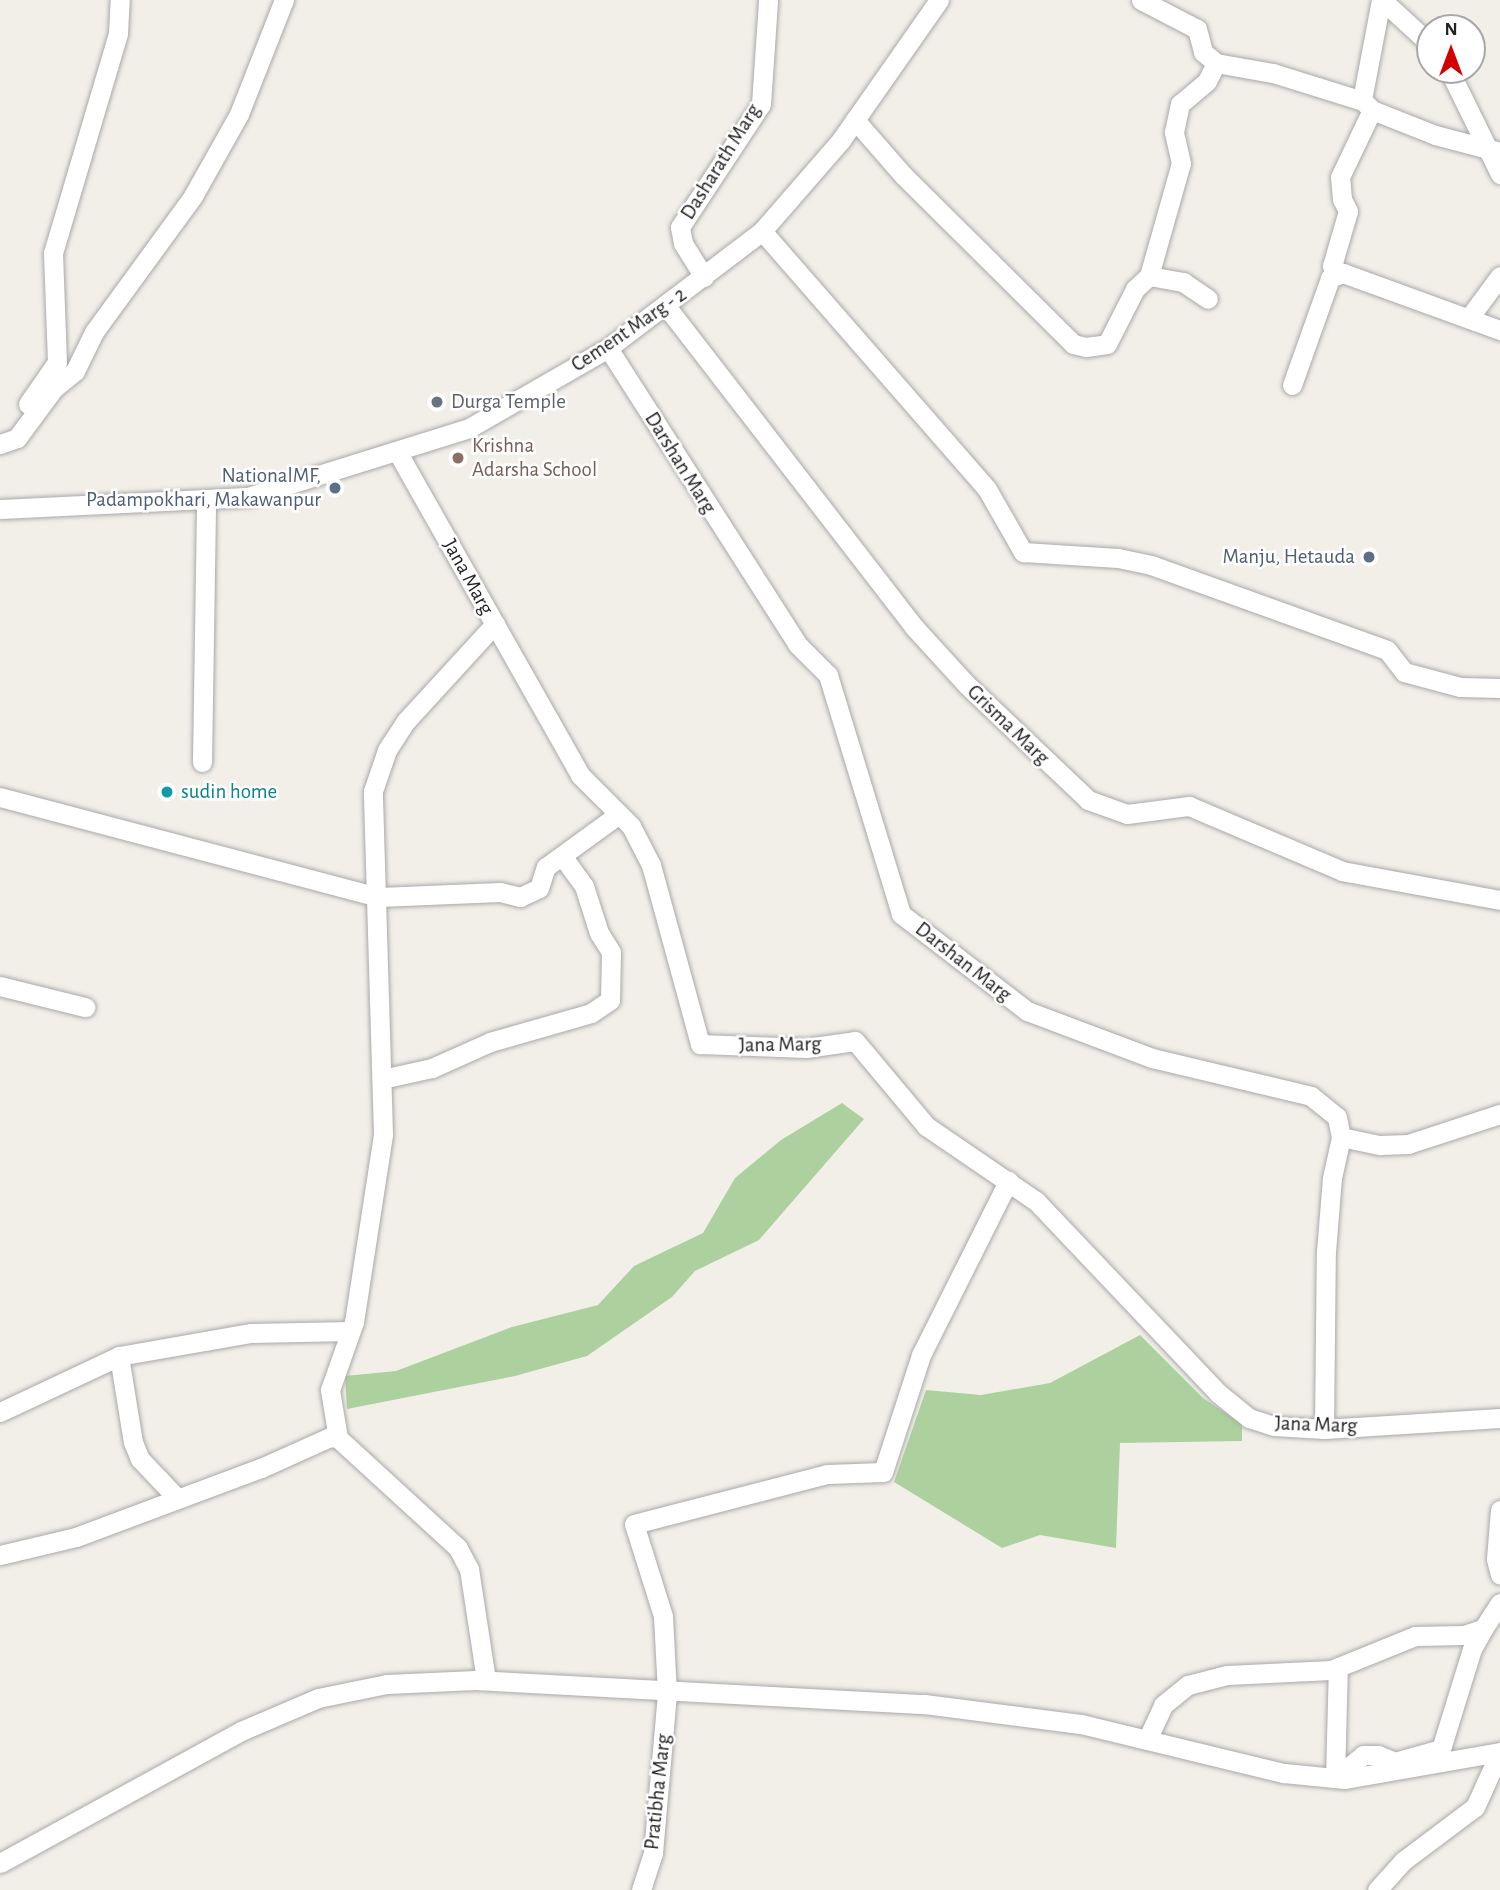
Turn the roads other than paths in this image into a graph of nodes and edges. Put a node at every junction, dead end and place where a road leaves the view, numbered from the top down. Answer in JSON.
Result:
{"nodes":[{"id":1,"x":120,"y":0,"type":"edge"},
{"id":2,"x":284,"y":0,"type":"edge"},
{"id":3,"x":768,"y":0,"type":"edge"},
{"id":4,"x":939,"y":0,"type":"edge"},
{"id":5,"x":1141,"y":0,"type":"edge"},
{"id":6,"x":1381,"y":0,"type":"edge"},
{"id":7,"x":1416,"y":31,"type":"edge"},
{"id":8,"x":1216,"y":63,"type":"junction"},
{"id":9,"x":1457,"y":84,"type":"edge"},
{"id":10,"x":1368,"y":106,"type":"junction"},
{"id":11,"x":855,"y":120,"type":"junction"},
{"id":12,"x":1493,"y":150,"type":"edge"},
{"id":13,"x":1500,"y":173,"type":"edge"},
{"id":14,"x":762,"y":231,"type":"junction"},
{"id":15,"x":1341,"y":274,"type":"junction"},
{"id":16,"x":1149,"y":276,"type":"junction"},
{"id":17,"x":1500,"y":276,"type":"edge"},
{"id":18,"x":704,"y":277,"type":"junction"},
{"id":19,"x":1208,"y":299,"type":"dead end"},
{"id":20,"x":666,"y":306,"type":"junction"},
{"id":21,"x":1469,"y":318,"type":"junction"},
{"id":22,"x":1500,"y":330,"type":"edge"},
{"id":23,"x":608,"y":348,"type":"junction"},
{"id":24,"x":1293,"y":385,"type":"dead end"},
{"id":25,"x":0,"y":442,"type":"edge"},
{"id":26,"x":398,"y":453,"type":"junction"},
{"id":27,"x":206,"y":499,"type":"junction"},
{"id":28,"x":0,"y":509,"type":"edge"},
{"id":29,"x":495,"y":624,"type":"junction"},
{"id":30,"x":1500,"y":688,"type":"edge"},
{"id":31,"x":202,"y":762,"type":"dead end"},
{"id":32,"x":0,"y":797,"type":"edge"},
{"id":33,"x":619,"y":814,"type":"junction"},
{"id":34,"x":562,"y":856,"type":"junction"},
{"id":35,"x":379,"y":897,"type":"junction"},
{"id":36,"x":1500,"y":900,"type":"edge"},
{"id":37,"x":0,"y":986,"type":"edge"},
{"id":38,"x":85,"y":1007,"type":"dead end"},
{"id":39,"x":382,"y":1079,"type":"junction"},
{"id":40,"x":1500,"y":1114,"type":"edge"},
{"id":41,"x":1341,"y":1137,"type":"junction"},
{"id":42,"x":1008,"y":1181,"type":"junction"},
{"id":43,"x":351,"y":1331,"type":"junction"},
{"id":44,"x":119,"y":1356,"type":"junction"},
{"id":45,"x":0,"y":1412,"type":"edge"},
{"id":46,"x":1500,"y":1418,"type":"edge"},
{"id":47,"x":1324,"y":1429,"type":"junction"},
{"id":48,"x":338,"y":1438,"type":"junction"},
{"id":49,"x":176,"y":1497,"type":"junction"},
{"id":50,"x":1500,"y":1510,"type":"edge"},
{"id":51,"x":0,"y":1555,"type":"edge"},
{"id":52,"x":1500,"y":1575,"type":"edge"},
{"id":53,"x":1500,"y":1604,"type":"edge"},
{"id":54,"x":1483,"y":1629,"type":"junction"},
{"id":55,"x":1338,"y":1667,"type":"junction"},
{"id":56,"x":486,"y":1680,"type":"junction"},
{"id":57,"x":667,"y":1693,"type":"junction"},
{"id":58,"x":1147,"y":1740,"type":"junction"},
{"id":59,"x":1335,"y":1778,"type":"junction"},
{"id":60,"x":0,"y":1863,"type":"edge"},
{"id":61,"x":641,"y":1890,"type":"edge"},
{"id":62,"x":1377,"y":1890,"type":"edge"}],
"edges":[{"from":1,"to":25,"type":"street"},
{"from":2,"to":25,"type":"street"},
{"from":3,"to":18,"type":"street","name":"Dasharath Marg"},
{"from":4,"to":11,"type":"street","name":"Cement Marg - 2"},
{"from":5,"to":8,"type":"street"},
{"from":6,"to":7,"type":"street"},
{"from":6,"to":10,"type":"street"},
{"from":8,"to":10,"type":"street"},
{"from":8,"to":16,"type":"street"},
{"from":9,"to":12,"type":"street"},
{"from":10,"to":12,"type":"street"},
{"from":10,"to":15,"type":"street"},
{"from":11,"to":14,"type":"street","name":"Cement Marg - 2"},
{"from":11,"to":16,"type":"street"},
{"from":12,"to":13,"type":"street"},
{"from":14,"to":18,"type":"street","name":"Cement Marg - 2"},
{"from":14,"to":30,"type":"street"},
{"from":15,"to":21,"type":"street"},
{"from":15,"to":24,"type":"street"},
{"from":16,"to":19,"type":"street"},
{"from":17,"to":21,"type":"street"},
{"from":18,"to":20,"type":"street","name":"Cement Marg - 2"},
{"from":20,"to":23,"type":"street","name":"Cement Marg - 2"},
{"from":20,"to":36,"type":"street","name":"Grisma Marg"},
{"from":21,"to":22,"type":"street"},
{"from":23,"to":26,"type":"street","name":"Cement Marg - 2"},
{"from":23,"to":41,"type":"street","name":"Darshan Marg"},
{"from":26,"to":27,"type":"street","name":"Cement Marg - 2"},
{"from":26,"to":29,"type":"street","name":"Jana Marg"},
{"from":27,"to":28,"type":"street","name":"Cement Marg - 2"},
{"from":27,"to":31,"type":"street"},
{"from":29,"to":33,"type":"street","name":"Jana Marg"},
{"from":29,"to":35,"type":"street"},
{"from":32,"to":35,"type":"street"},
{"from":33,"to":34,"type":"street"},
{"from":33,"to":42,"type":"street","name":"Jana Marg"},
{"from":34,"to":35,"type":"street"},
{"from":34,"to":39,"type":"street"},
{"from":35,"to":39,"type":"street"},
{"from":37,"to":38,"type":"street"},
{"from":39,"to":43,"type":"street"},
{"from":40,"to":41,"type":"street"},
{"from":41,"to":47,"type":"street"},
{"from":42,"to":47,"type":"street","name":"Jana Marg"},
{"from":42,"to":57,"type":"street","name":"Pratibha Marg"},
{"from":43,"to":44,"type":"street"},
{"from":43,"to":48,"type":"street"},
{"from":44,"to":45,"type":"street"},
{"from":44,"to":49,"type":"street"},
{"from":46,"to":47,"type":"street","name":"Jana Marg"},
{"from":48,"to":49,"type":"street"},
{"from":48,"to":56,"type":"street"},
{"from":49,"to":51,"type":"street"},
{"from":50,"to":52,"type":"street"},
{"from":53,"to":54,"type":"street"},
{"from":54,"to":55,"type":"street"},
{"from":54,"to":59,"type":"street"},
{"from":55,"to":58,"type":"street"},
{"from":55,"to":59,"type":"street"},
{"from":56,"to":57,"type":"street"},
{"from":56,"to":60,"type":"street"},
{"from":57,"to":58,"type":"street"},
{"from":57,"to":61,"type":"street","name":"Pratibha Marg"},
{"from":58,"to":59,"type":"street"},
{"from":59,"to":62,"type":"street"}]}
